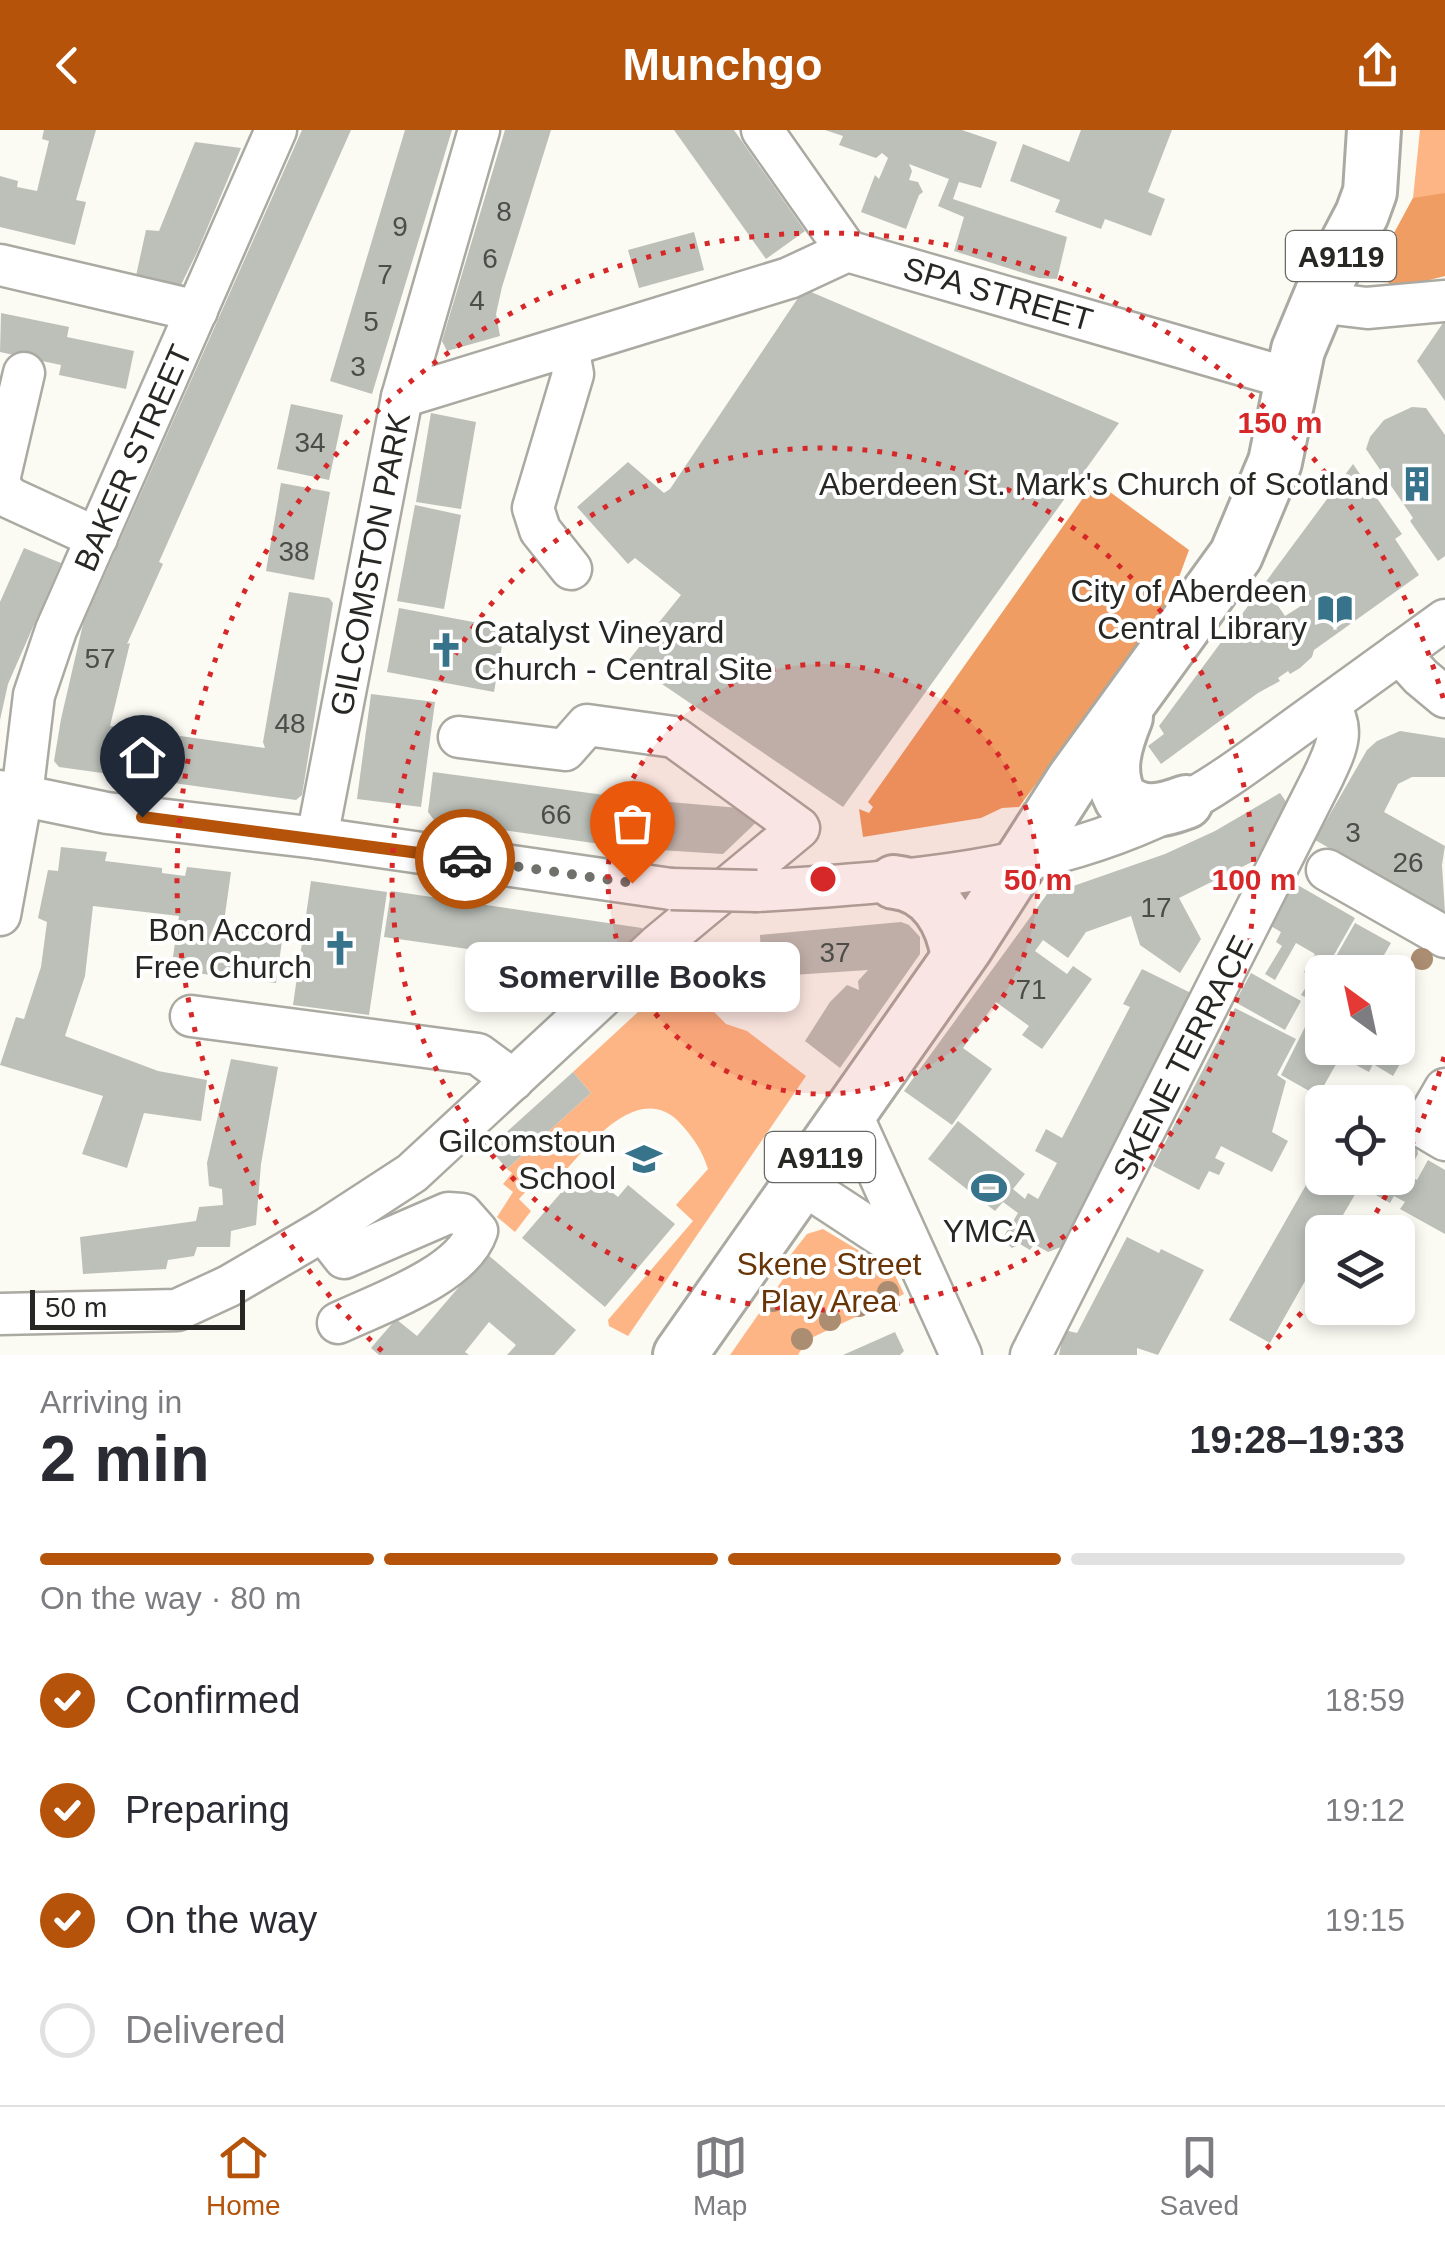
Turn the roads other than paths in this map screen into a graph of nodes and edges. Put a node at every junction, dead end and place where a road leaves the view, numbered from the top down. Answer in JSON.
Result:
{"nodes":[{"id":1,"x":276,"y":130,"type":"edge"},
{"id":2,"x":479,"y":130,"type":"edge"},
{"id":3,"x":762,"y":130,"type":"edge"},
{"id":4,"x":1374,"y":130,"type":"edge"},
{"id":5,"x":847,"y":251,"type":"junction"},
{"id":6,"x":0,"y":265,"type":"edge"},
{"id":7,"x":1445,"y":301,"type":"edge"},
{"id":8,"x":1317,"y":302,"type":"junction"},
{"id":9,"x":197,"y":311,"type":"junction"},
{"id":10,"x":568,"y":347,"type":"junction"},
{"id":11,"x":24,"y":373,"type":"dead end"},
{"id":12,"x":1291,"y":379,"type":"junction"},
{"id":13,"x":402,"y":397,"type":"junction"},
{"id":14,"x":0,"y":476,"type":"edge"},
{"id":15,"x":0,"y":487,"type":"edge"},
{"id":16,"x":97,"y":538,"type":"junction"},
{"id":17,"x":571,"y":568,"type":"dead end"},
{"id":18,"x":1445,"y":620,"type":"edge"},
{"id":19,"x":1400,"y":652,"type":"junction"},
{"id":20,"x":1140,"y":688,"type":"junction"},
{"id":21,"x":1445,"y":697,"type":"edge"},
{"id":22,"x":1328,"y":704,"type":"junction"},
{"id":23,"x":459,"y":737,"type":"dead end"},
{"id":24,"x":11,"y":793,"type":"edge"},
{"id":25,"x":1186,"y":802,"type":"junction"},
{"id":26,"x":318,"y":838,"type":"junction"},
{"id":27,"x":1021,"y":862,"type":"junction"},
{"id":28,"x":1326,"y":870,"type":"dead end"},
{"id":29,"x":894,"y":882,"type":"junction"},
{"id":30,"x":0,"y":915,"type":"edge"},
{"id":31,"x":1445,"y":937,"type":"edge"},
{"id":32,"x":958,"y":958,"type":"junction"},
{"id":33,"x":191,"y":1016,"type":"dead end"},
{"id":34,"x":513,"y":1080,"type":"junction"},
{"id":35,"x":1445,"y":1089,"type":"edge"},
{"id":36,"x":850,"y":1113,"type":"junction"},
{"id":37,"x":1445,"y":1140,"type":"edge"},
{"id":38,"x":801,"y":1184,"type":"junction"},
{"id":39,"x":322,"y":1231,"type":"junction"},
{"id":40,"x":917,"y":1259,"type":"junction"},
{"id":41,"x":0,"y":1314,"type":"edge"},
{"id":42,"x":338,"y":1323,"type":"dead end"},
{"id":43,"x":680,"y":1355,"type":"edge"},
{"id":44,"x":962,"y":1355,"type":"edge"},
{"id":45,"x":1031,"y":1355,"type":"edge"}],
"edges":[{"from":1,"to":9,"type":"street","name":"BAKER STREET"},
{"from":2,"to":13,"type":"street"},
{"from":3,"to":5,"type":"street"},
{"from":4,"to":8,"type":"main road","number":"A9119"},
{"from":5,"to":10,"type":"street","name":"GILCOMSTON PARK"},
{"from":5,"to":12,"type":"street","name":"SPA STREET"},
{"from":6,"to":9,"type":"street"},
{"from":7,"to":8,"type":"street"},
{"from":8,"to":12,"type":"main road","number":"A9119"},
{"from":9,"to":16,"type":"street","name":"BAKER STREET"},
{"from":10,"to":13,"type":"street","name":"GILCOMSTON PARK"},
{"from":10,"to":17,"type":"street"},
{"from":11,"to":14,"type":"street"},
{"from":12,"to":20,"type":"main road","number":"A9119"},
{"from":13,"to":26,"type":"street","name":"GILCOMSTON PARK"},
{"from":15,"to":16,"type":"street"},
{"from":16,"to":24,"type":"street","name":"BAKER STREET"},
{"from":18,"to":19,"type":"street"},
{"from":19,"to":21,"type":"street"},
{"from":19,"to":22,"type":"street"},
{"from":20,"to":25,"type":"main road"},
{"from":20,"to":27,"type":"main road","number":"A9119"},
{"from":22,"to":25,"type":"street"},
{"from":22,"to":45,"type":"street","name":"SKENE TERRACE"},
{"from":23,"to":34,"type":"street"},
{"from":24,"to":26,"type":"street"},
{"from":24,"to":30,"type":"street","name":"BAKER STREET"},
{"from":25,"to":27,"type":"street"},
{"from":26,"to":29,"type":"street","bridge":true},
{"from":27,"to":29,"type":"street"},
{"from":27,"to":32,"type":"main road","number":"A9119"},
{"from":28,"to":31,"type":"street"},
{"from":29,"to":32,"type":"main road"},
{"from":32,"to":36,"type":"main road","number":"A9119"},
{"from":33,"to":34,"type":"street"},
{"from":34,"to":39,"type":"street"},
{"from":35,"to":37,"type":"street"},
{"from":36,"to":38,"type":"main road","number":"A9119"},
{"from":36,"to":40,"type":"street"},
{"from":38,"to":40,"type":"street"},
{"from":38,"to":43,"type":"main road","number":"A9119"},
{"from":39,"to":41,"type":"street"},
{"from":39,"to":42,"type":"street"},
{"from":40,"to":44,"type":"street"}]}
